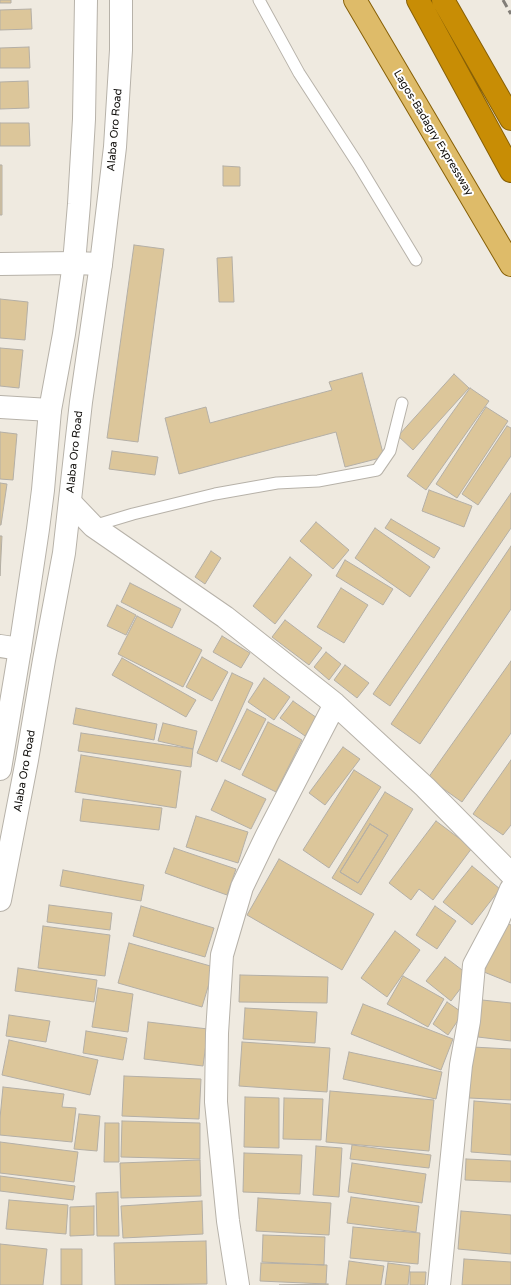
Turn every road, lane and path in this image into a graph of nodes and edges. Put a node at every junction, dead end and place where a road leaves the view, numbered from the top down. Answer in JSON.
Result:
{"nodes":[{"id":1,"x":86,"y":0,"type":"edge"},
{"id":2,"x":121,"y":0,"type":"edge"},
{"id":3,"x":258,"y":0,"type":"edge"},
{"id":4,"x":355,"y":0,"type":"edge"},
{"id":5,"x":418,"y":0,"type":"edge"},
{"id":6,"x":443,"y":0,"type":"edge"},
{"id":7,"x":511,"y":118,"type":"edge"},
{"id":8,"x":511,"y":171,"type":"edge"},
{"id":9,"x":416,"y":260,"type":"dead end"},
{"id":10,"x":74,"y":262,"type":"junction"},
{"id":11,"x":0,"y":264,"type":"edge"},
{"id":12,"x":101,"y":264,"type":"junction"},
{"id":13,"x":511,"y":265,"type":"edge"},
{"id":14,"x":402,"y":403,"type":"dead end"},
{"id":15,"x":0,"y":407,"type":"edge"},
{"id":16,"x":50,"y":410,"type":"junction"},
{"id":17,"x":70,"y":502,"type":"junction"},
{"id":18,"x":93,"y":526,"type":"junction"},
{"id":19,"x":10,"y":648,"type":"edge"},
{"id":20,"x":335,"y":704,"type":"junction"},
{"id":21,"x":0,"y":769,"type":"edge"},
{"id":22,"x":511,"y":874,"type":"edge"},
{"id":23,"x":511,"y":889,"type":"edge"},
{"id":24,"x":0,"y":900,"type":"edge"},
{"id":25,"x":238,"y":1285,"type":"edge"},
{"id":26,"x":439,"y":1285,"type":"edge"}],
"edges":[{"from":1,"to":10,"type":"street"},
{"from":2,"to":12,"type":"street","name":"Alaba Oro Road"},
{"from":3,"to":9,"type":"lane"},
{"from":4,"to":13,"type":"main road","name":"Lagos-Badagry Expressway"},
{"from":5,"to":8,"type":"highway"},
{"from":6,"to":7,"type":"highway"},
{"from":10,"to":11,"type":"street"},
{"from":10,"to":12,"type":"street"},
{"from":10,"to":16,"type":"street"},
{"from":12,"to":17,"type":"street","name":"Alaba Oro Road"},
{"from":14,"to":18,"type":"lane"},
{"from":15,"to":16,"type":"street"},
{"from":16,"to":19,"type":"street"},
{"from":17,"to":18,"type":"street"},
{"from":17,"to":24,"type":"street","name":"Alaba Oro Road"},
{"from":18,"to":20,"type":"street"},
{"from":19,"to":21,"type":"street"},
{"from":20,"to":22,"type":"street"},
{"from":20,"to":25,"type":"street"},
{"from":23,"to":26,"type":"street"}]}
